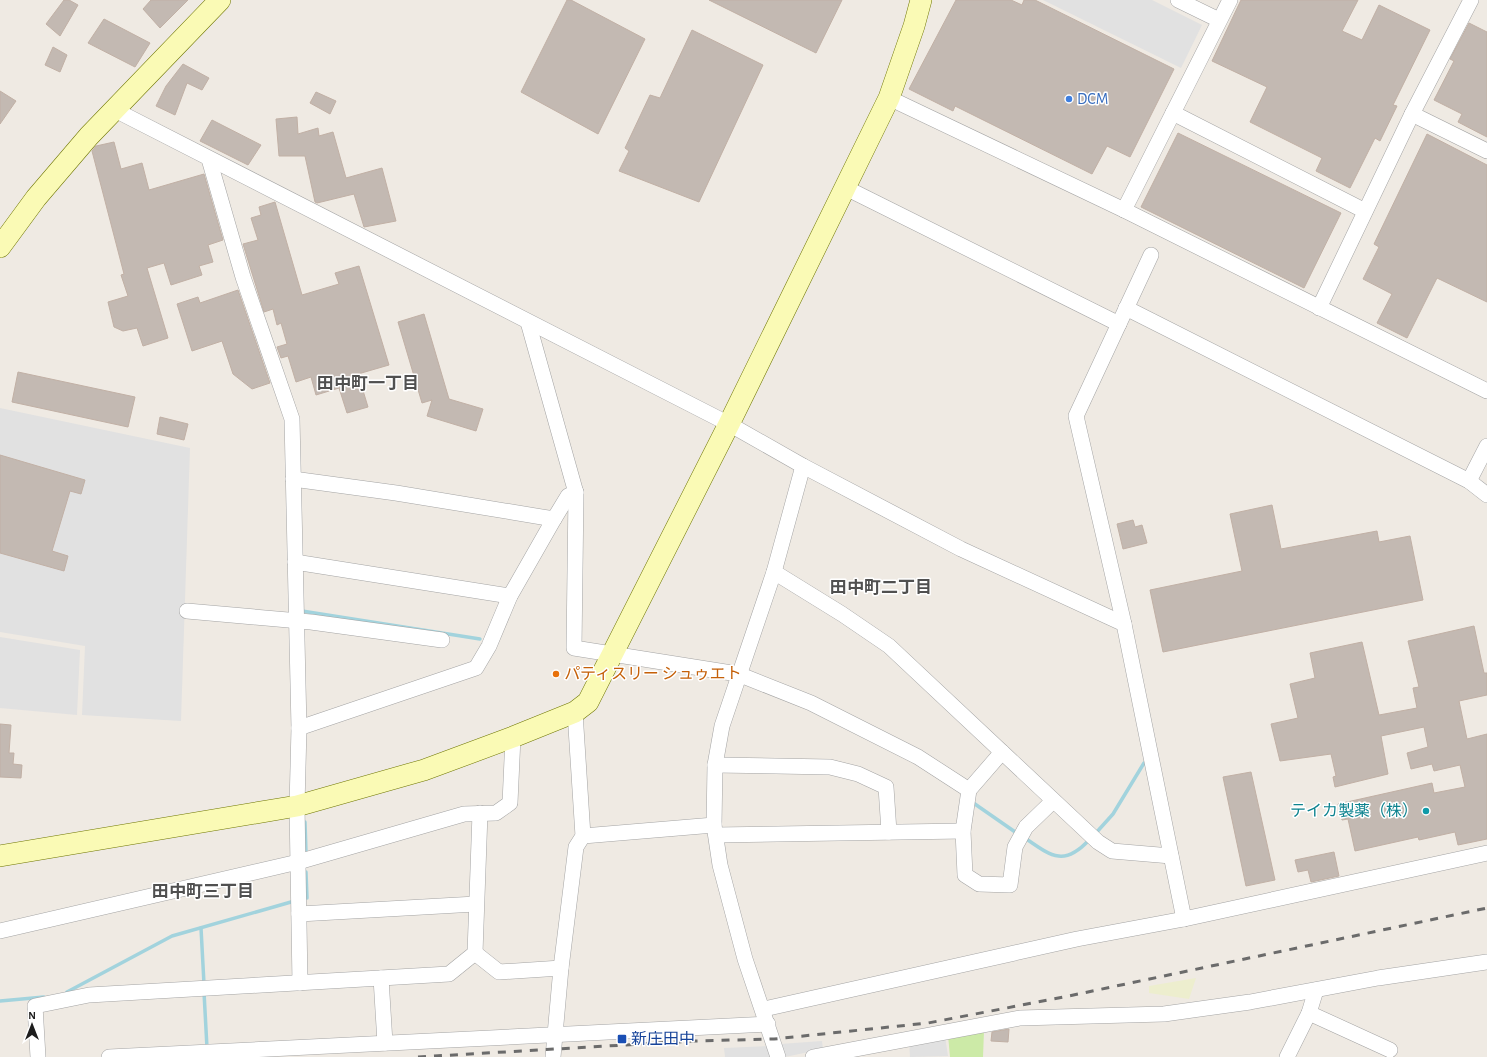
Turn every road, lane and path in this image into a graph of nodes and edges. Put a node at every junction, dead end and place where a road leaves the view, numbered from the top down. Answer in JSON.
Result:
{"nodes":[{"id":1,"x":220,"y":0,"type":"edge"},
{"id":2,"x":921,"y":0,"type":"edge"},
{"id":3,"x":1178,"y":0,"type":"edge"},
{"id":4,"x":1230,"y":0,"type":"edge"},
{"id":5,"x":1471,"y":0,"type":"edge"},
{"id":6,"x":1220,"y":20,"type":"junction"},
{"id":7,"x":889,"y":98,"type":"junction"},
{"id":8,"x":115,"y":110,"type":"junction"},
{"id":9,"x":1173,"y":113,"type":"junction"},
{"id":10,"x":1412,"y":114,"type":"junction"},
{"id":11,"x":1487,"y":151,"type":"edge"},
{"id":12,"x":209,"y":159,"type":"junction"},
{"id":13,"x":846,"y":188,"type":"junction"},
{"id":14,"x":1124,"y":210,"type":"junction"},
{"id":15,"x":1365,"y":211,"type":"junction"},
{"id":16,"x":0,"y":247,"type":"edge"},
{"id":17,"x":1151,"y":255,"type":"dead end"},
{"id":18,"x":1126,"y":308,"type":"junction"},
{"id":19,"x":1319,"y":308,"type":"junction"},
{"id":20,"x":528,"y":322,"type":"junction"},
{"id":21,"x":1118,"y":324,"type":"junction"},
{"id":22,"x":1487,"y":391,"type":"edge"},
{"id":23,"x":729,"y":424,"type":"junction"},
{"id":24,"x":1487,"y":446,"type":"edge"},
{"id":25,"x":803,"y":466,"type":"junction"},
{"id":26,"x":293,"y":480,"type":"junction"},
{"id":27,"x":1469,"y":481,"type":"junction"},
{"id":28,"x":576,"y":492,"type":"junction"},
{"id":29,"x":1487,"y":495,"type":"edge"},
{"id":30,"x":554,"y":520,"type":"junction"},
{"id":31,"x":295,"y":562,"type":"junction"},
{"id":32,"x":774,"y":572,"type":"junction"},
{"id":33,"x":510,"y":596,"type":"junction"},
{"id":34,"x":187,"y":611,"type":"dead end"},
{"id":35,"x":296,"y":621,"type":"junction"},
{"id":36,"x":1124,"y":624,"type":"junction"},
{"id":37,"x":442,"y":640,"type":"dead end"},
{"id":38,"x":613,"y":654,"type":"junction"},
{"id":39,"x":738,"y":674,"type":"junction"},
{"id":40,"x":575,"y":712,"type":"junction"},
{"id":41,"x":299,"y":728,"type":"junction"},
{"id":42,"x":513,"y":737,"type":"junction"},
{"id":43,"x":1002,"y":752,"type":"junction"},
{"id":44,"x":716,"y":765,"type":"junction"},
{"id":45,"x":969,"y":790,"type":"junction"},
{"id":46,"x":1054,"y":801,"type":"junction"},
{"id":47,"x":297,"y":806,"type":"junction"},
{"id":48,"x":480,"y":814,"type":"junction"},
{"id":49,"x":715,"y":830,"type":"junction"},
{"id":50,"x":963,"y":831,"type":"junction"},
{"id":51,"x":889,"y":832,"type":"junction"},
{"id":52,"x":582,"y":836,"type":"junction"},
{"id":53,"x":1487,"y":853,"type":"edge"},
{"id":54,"x":0,"y":856,"type":"edge"},
{"id":55,"x":1171,"y":856,"type":"junction"},
{"id":56,"x":298,"y":862,"type":"junction"},
{"id":57,"x":476,"y":904,"type":"junction"},
{"id":58,"x":299,"y":914,"type":"junction"},
{"id":59,"x":1184,"y":919,"type":"junction"},
{"id":60,"x":0,"y":931,"type":"edge"},
{"id":61,"x":475,"y":953,"type":"junction"},
{"id":62,"x":1487,"y":962,"type":"edge"},
{"id":63,"x":561,"y":968,"type":"junction"},
{"id":64,"x":381,"y":978,"type":"junction"},
{"id":65,"x":300,"y":983,"type":"junction"},
{"id":66,"x":1316,"y":990,"type":"junction"},
{"id":67,"x":764,"y":1009,"type":"junction"},
{"id":68,"x":1309,"y":1013,"type":"junction"},
{"id":69,"x":768,"y":1024,"type":"junction"},
{"id":70,"x":555,"y":1034,"type":"junction"},
{"id":71,"x":385,"y":1043,"type":"junction"},
{"id":72,"x":1390,"y":1050,"type":"dead end"},
{"id":73,"x":38,"y":1057,"type":"edge"},
{"id":74,"x":109,"y":1057,"type":"edge"},
{"id":75,"x":553,"y":1057,"type":"edge"},
{"id":76,"x":778,"y":1057,"type":"edge"},
{"id":77,"x":813,"y":1057,"type":"edge"},
{"id":78,"x":1287,"y":1057,"type":"edge"}],
"edges":[{"from":1,"to":8,"type":"street"},
{"from":2,"to":7,"type":"street"},
{"from":3,"to":6,"type":"street"},
{"from":4,"to":6,"type":"street"},
{"from":5,"to":10,"type":"street"},
{"from":6,"to":9,"type":"street"},
{"from":7,"to":13,"type":"street"},
{"from":7,"to":14,"type":"street"},
{"from":8,"to":12,"type":"street"},
{"from":8,"to":16,"type":"street"},
{"from":9,"to":14,"type":"street"},
{"from":9,"to":15,"type":"street"},
{"from":10,"to":11,"type":"street"},
{"from":10,"to":15,"type":"street"},
{"from":12,"to":20,"type":"street"},
{"from":12,"to":26,"type":"street"},
{"from":13,"to":21,"type":"street"},
{"from":13,"to":23,"type":"street"},
{"from":14,"to":19,"type":"street"},
{"from":15,"to":19,"type":"street"},
{"from":17,"to":18,"type":"street"},
{"from":18,"to":21,"type":"street"},
{"from":18,"to":27,"type":"street"},
{"from":19,"to":22,"type":"street"},
{"from":20,"to":23,"type":"street"},
{"from":20,"to":28,"type":"street"},
{"from":21,"to":36,"type":"street"},
{"from":23,"to":25,"type":"street"},
{"from":23,"to":38,"type":"street"},
{"from":24,"to":27,"type":"street"},
{"from":25,"to":32,"type":"street"},
{"from":25,"to":36,"type":"street"},
{"from":26,"to":30,"type":"street"},
{"from":26,"to":31,"type":"street"},
{"from":27,"to":29,"type":"street"},
{"from":28,"to":30,"type":"street"},
{"from":28,"to":38,"type":"street"},
{"from":30,"to":33,"type":"street"},
{"from":31,"to":33,"type":"street"},
{"from":31,"to":35,"type":"street"},
{"from":32,"to":39,"type":"street"},
{"from":32,"to":43,"type":"street"},
{"from":33,"to":41,"type":"street"},
{"from":34,"to":35,"type":"street"},
{"from":35,"to":37,"type":"street"},
{"from":35,"to":41,"type":"street"},
{"from":36,"to":55,"type":"street"},
{"from":38,"to":39,"type":"street"},
{"from":38,"to":40,"type":"street"},
{"from":39,"to":44,"type":"street"},
{"from":39,"to":45,"type":"street"},
{"from":40,"to":42,"type":"street"},
{"from":40,"to":52,"type":"street"},
{"from":41,"to":47,"type":"street"},
{"from":42,"to":47,"type":"street"},
{"from":42,"to":48,"type":"street"},
{"from":43,"to":45,"type":"street"},
{"from":43,"to":46,"type":"street"},
{"from":44,"to":49,"type":"street"},
{"from":44,"to":51,"type":"street"},
{"from":45,"to":50,"type":"street"},
{"from":46,"to":50,"type":"street"},
{"from":46,"to":55,"type":"street"},
{"from":47,"to":54,"type":"street"},
{"from":47,"to":56,"type":"street"},
{"from":48,"to":56,"type":"street"},
{"from":48,"to":57,"type":"street"},
{"from":49,"to":51,"type":"street"},
{"from":49,"to":52,"type":"street"},
{"from":49,"to":67,"type":"street"},
{"from":50,"to":51,"type":"street"},
{"from":52,"to":63,"type":"street"},
{"from":53,"to":59,"type":"street"},
{"from":55,"to":59,"type":"street"},
{"from":56,"to":58,"type":"street"},
{"from":56,"to":60,"type":"street"},
{"from":57,"to":58,"type":"street"},
{"from":57,"to":61,"type":"street"},
{"from":58,"to":65,"type":"street"},
{"from":59,"to":67,"type":"street"},
{"from":61,"to":63,"type":"street"},
{"from":61,"to":64,"type":"street"},
{"from":62,"to":66,"type":"street"},
{"from":63,"to":70,"type":"street"},
{"from":64,"to":65,"type":"street"},
{"from":64,"to":71,"type":"street"},
{"from":65,"to":73,"type":"street"},
{"from":66,"to":68,"type":"street"},
{"from":66,"to":77,"type":"street"},
{"from":67,"to":69,"type":"street"},
{"from":68,"to":72,"type":"street"},
{"from":68,"to":78,"type":"street"},
{"from":69,"to":70,"type":"street"},
{"from":69,"to":76,"type":"street"},
{"from":70,"to":71,"type":"street"},
{"from":70,"to":75,"type":"street"},
{"from":71,"to":74,"type":"street"}]}
